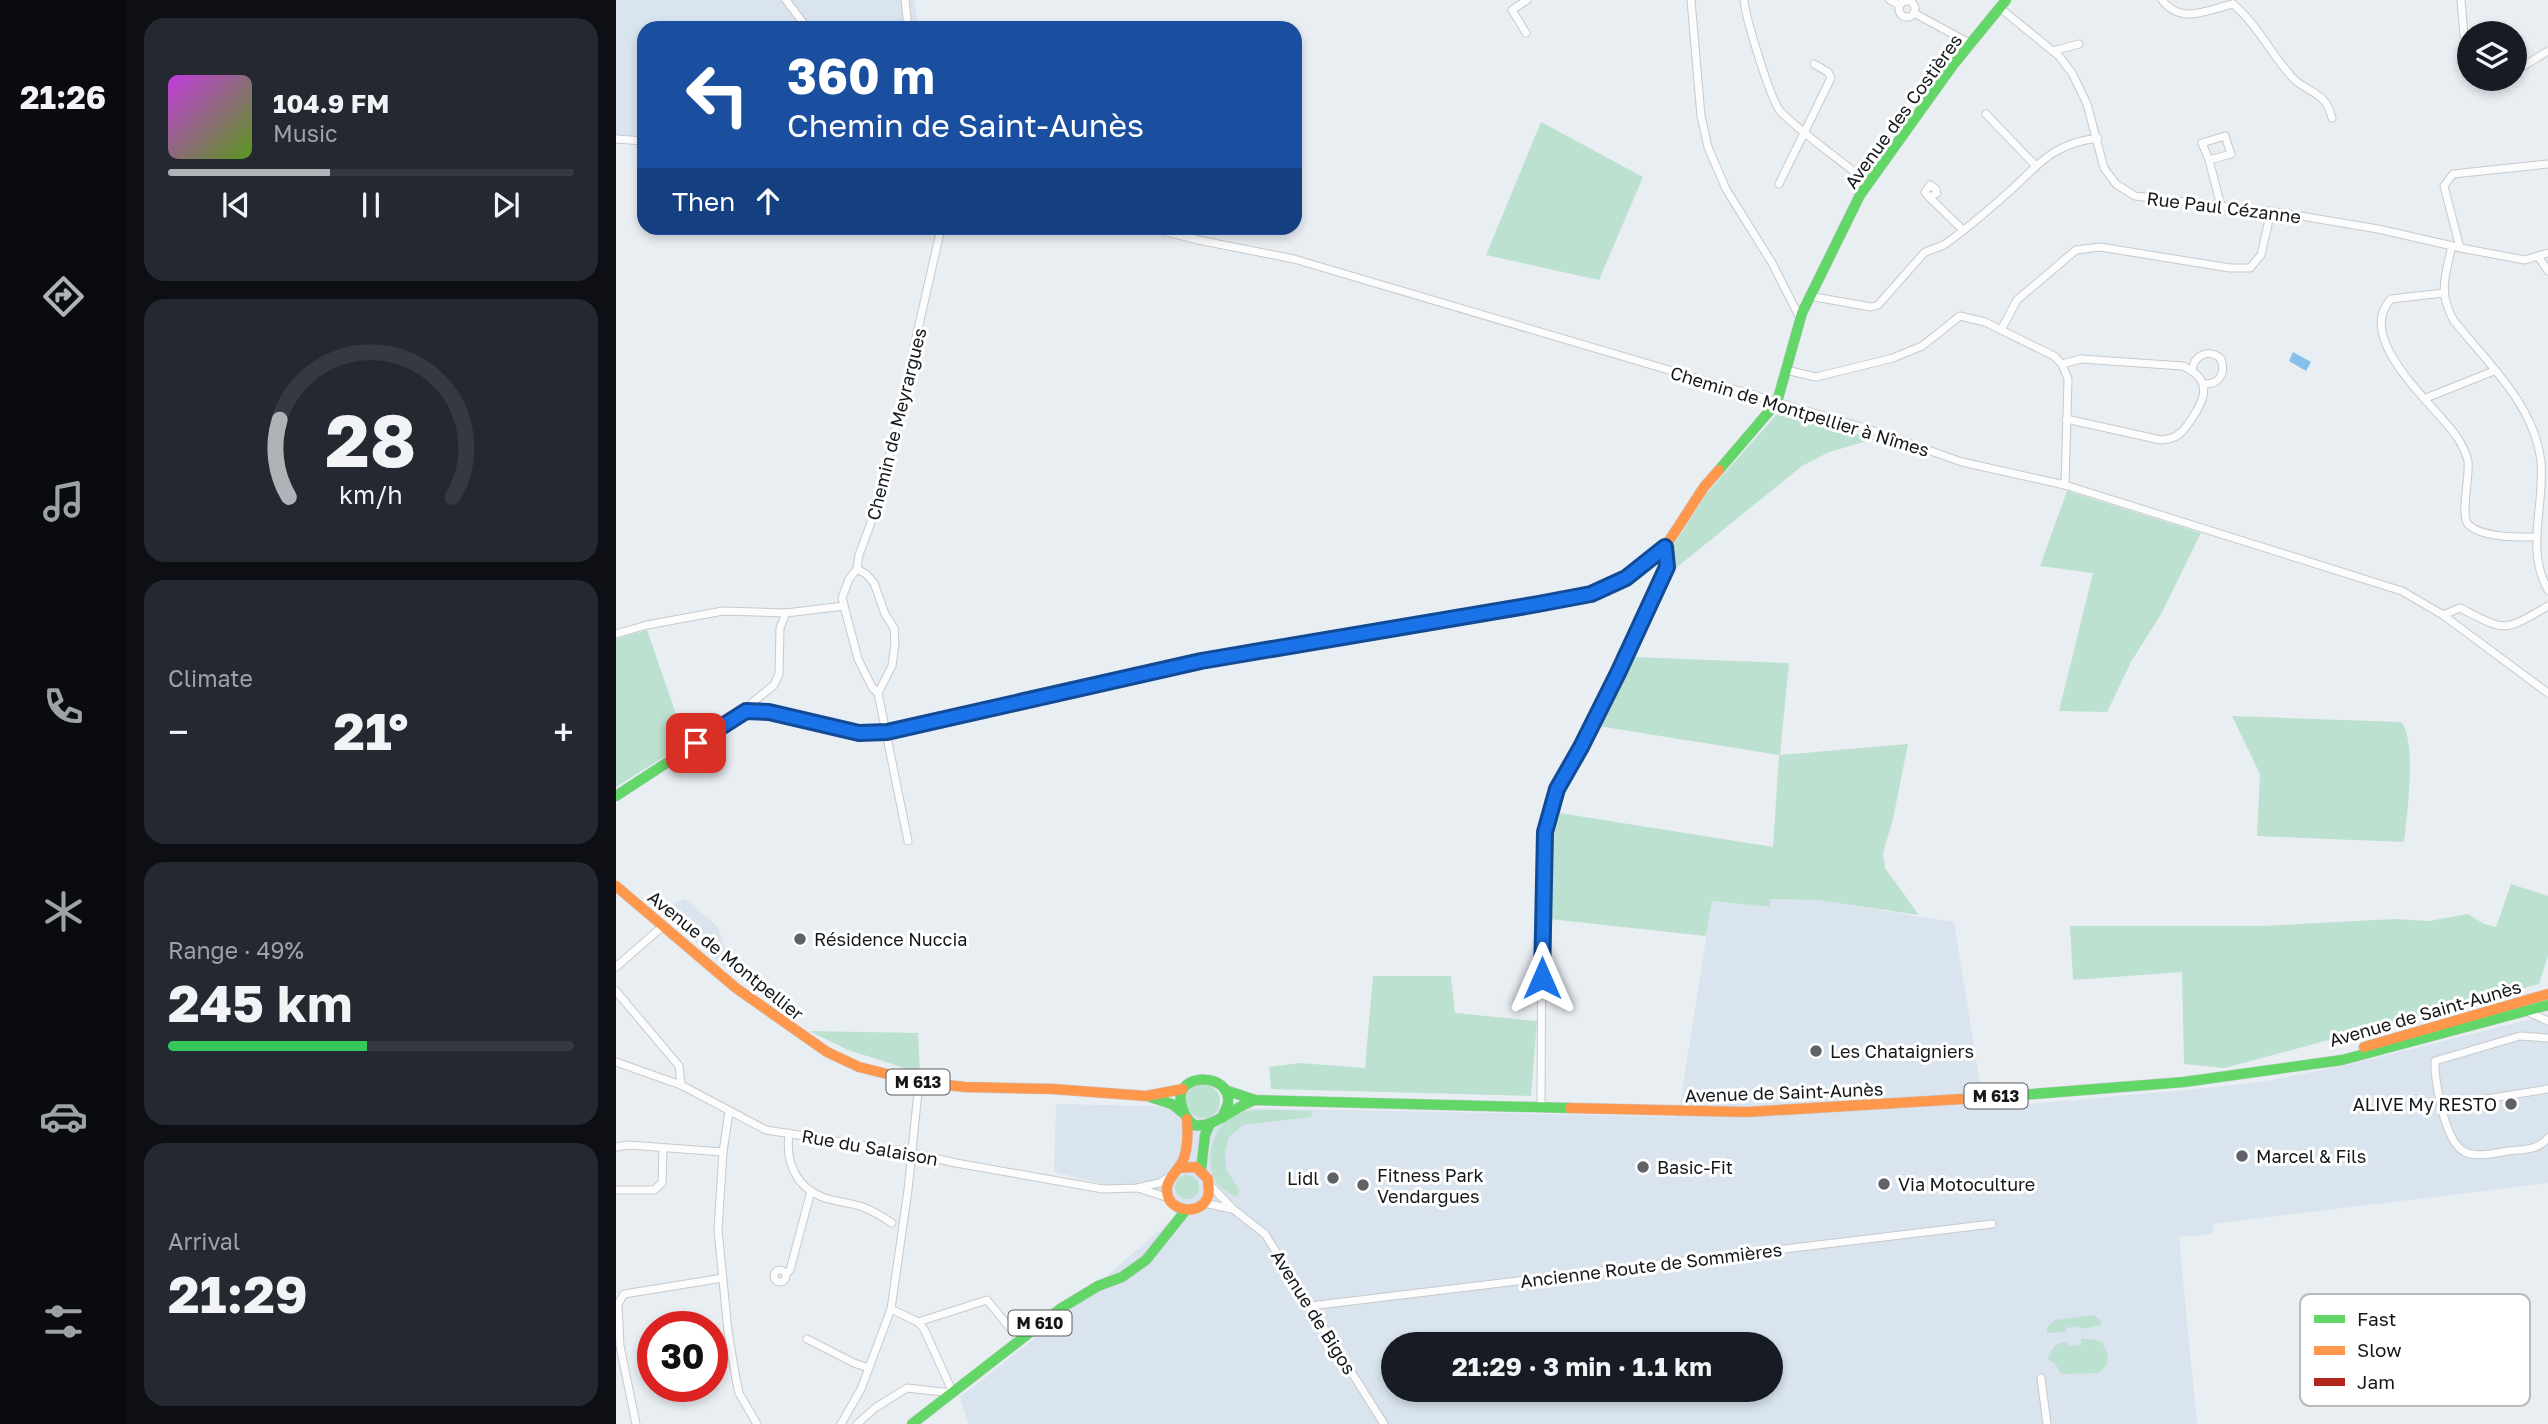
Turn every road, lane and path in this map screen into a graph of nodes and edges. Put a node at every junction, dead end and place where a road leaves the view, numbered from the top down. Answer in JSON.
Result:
{"nodes":[{"id":1,"x":786,"y":0,"type":"edge"},
{"id":2,"x":905,"y":0,"type":"edge"},
{"id":3,"x":1527,"y":0,"type":"edge"},
{"id":4,"x":1691,"y":0,"type":"edge"},
{"id":5,"x":1744,"y":0,"type":"edge"},
{"id":6,"x":1890,"y":0,"type":"edge"},
{"id":7,"x":2162,"y":0,"type":"edge"},
{"id":8,"x":2461,"y":0,"type":"edge"},
{"id":9,"x":1910,"y":1,"type":"edge"},
{"id":10,"x":2234,"y":2,"type":"edge"},
{"id":11,"x":2003,"y":4,"type":"edge"},
{"id":12,"x":1900,"y":5,"type":"junction"},
{"id":13,"x":1914,"y":13,"type":"junction"},
{"id":14,"x":802,"y":21,"type":"edge"},
{"id":15,"x":907,"y":21,"type":"edge"},
{"id":16,"x":2463,"y":21,"type":"edge"},
{"id":17,"x":1527,"y":33,"type":"dead end"},
{"id":18,"x":1971,"y":44,"type":"junction"},
{"id":19,"x":2078,"y":44,"type":"dead end"},
{"id":20,"x":2053,"y":51,"type":"junction"},
{"id":21,"x":2548,"y":51,"type":"edge"},
{"id":22,"x":1814,"y":64,"type":"dead end"},
{"id":23,"x":2527,"y":64,"type":"edge"},
{"id":24,"x":1986,"y":114,"type":"dead end"},
{"id":25,"x":2332,"y":118,"type":"dead end"},
{"id":26,"x":1804,"y":132,"type":"junction"},
{"id":27,"x":2098,"y":138,"type":"junction"},
{"id":28,"x":616,"y":139,"type":"edge"},
{"id":29,"x":637,"y":140,"type":"edge"},
{"id":30,"x":2209,"y":160,"type":"dead end"},
{"id":31,"x":2548,"y":164,"type":"edge"},
{"id":32,"x":2035,"y":165,"type":"junction"},
{"id":33,"x":1868,"y":183,"type":"junction"},
{"id":34,"x":1779,"y":184,"type":"dead end"},
{"id":35,"x":1930,"y":197,"type":"dead end"},
{"id":36,"x":2221,"y":206,"type":"junction"},
{"id":37,"x":2271,"y":211,"type":"junction"},
{"id":38,"x":1962,"y":229,"type":"junction"},
{"id":39,"x":939,"y":235,"type":"edge"},
{"id":40,"x":1178,"y":235,"type":"edge"},
{"id":41,"x":2456,"y":247,"type":"junction"},
{"id":42,"x":2548,"y":253,"type":"edge"},
{"id":43,"x":2538,"y":256,"type":"junction"},
{"id":44,"x":2548,"y":271,"type":"edge"},
{"id":45,"x":2443,"y":293,"type":"junction"},
{"id":46,"x":1809,"y":296,"type":"junction"},
{"id":47,"x":1800,"y":318,"type":"junction"},
{"id":48,"x":2001,"y":330,"type":"junction"},
{"id":49,"x":2062,"y":364,"type":"junction"},
{"id":50,"x":1786,"y":370,"type":"junction"},
{"id":51,"x":2494,"y":370,"type":"junction"},
{"id":52,"x":2192,"y":371,"type":"junction"},
{"id":53,"x":2203,"y":384,"type":"junction"},
{"id":54,"x":2426,"y":398,"type":"junction"},
{"id":55,"x":1777,"y":402,"type":"junction"},
{"id":56,"x":2066,"y":419,"type":"junction"},
{"id":57,"x":2065,"y":485,"type":"junction"},
{"id":58,"x":2536,"y":537,"type":"junction"},
{"id":59,"x":1665,"y":547,"type":"junction"},
{"id":60,"x":857,"y":569,"type":"junction"},
{"id":61,"x":2548,"y":590,"type":"edge"},
{"id":62,"x":844,"y":606,"type":"junction"},
{"id":63,"x":2548,"y":606,"type":"edge"},
{"id":64,"x":786,"y":613,"type":"junction"},
{"id":65,"x":2442,"y":615,"type":"junction"},
{"id":66,"x":616,"y":634,"type":"edge"},
{"id":67,"x":878,"y":693,"type":"junction"},
{"id":68,"x":2548,"y":693,"type":"edge"},
{"id":69,"x":746,"y":711,"type":"junction"},
{"id":70,"x":887,"y":732,"type":"junction"},
{"id":71,"x":616,"y":796,"type":"edge"},
{"id":72,"x":908,"y":841,"type":"dead end"},
{"id":73,"x":616,"y":886,"type":"edge"},
{"id":74,"x":663,"y":926,"type":"junction"},
{"id":75,"x":616,"y":968,"type":"edge"},
{"id":76,"x":616,"y":991,"type":"edge"},
{"id":77,"x":2548,"y":994,"type":"edge"},
{"id":78,"x":2548,"y":1005,"type":"edge"},
{"id":79,"x":2526,"y":1011,"type":"junction"},
{"id":80,"x":2548,"y":1021,"type":"edge"},
{"id":81,"x":2548,"y":1038,"type":"edge"},
{"id":82,"x":616,"y":1062,"type":"edge"},
{"id":83,"x":2311,"y":1064,"type":"junction"},
{"id":84,"x":919,"y":1082,"type":"junction"},
{"id":85,"x":681,"y":1085,"type":"junction"},
{"id":86,"x":1183,"y":1089,"type":"junction"},
{"id":87,"x":2548,"y":1089,"type":"edge"},
{"id":88,"x":1225,"y":1090,"type":"junction"},
{"id":89,"x":1146,"y":1096,"type":"junction"},
{"id":90,"x":1255,"y":1100,"type":"junction"},
{"id":91,"x":2442,"y":1106,"type":"junction"},
{"id":92,"x":1541,"y":1107,"type":"junction"},
{"id":93,"x":729,"y":1112,"type":"junction"},
{"id":94,"x":1184,"y":1115,"type":"junction"},
{"id":95,"x":1222,"y":1118,"type":"junction"},
{"id":96,"x":1209,"y":1126,"type":"junction"},
{"id":97,"x":789,"y":1133,"type":"junction"},
{"id":98,"x":2548,"y":1138,"type":"edge"},
{"id":99,"x":616,"y":1147,"type":"edge"},
{"id":100,"x":663,"y":1149,"type":"junction"},
{"id":101,"x":723,"y":1152,"type":"junction"},
{"id":102,"x":912,"y":1153,"type":"junction"},
{"id":103,"x":1179,"y":1168,"type":"junction"},
{"id":104,"x":1201,"y":1170,"type":"junction"},
{"id":105,"x":1169,"y":1177,"type":"junction"},
{"id":106,"x":1210,"y":1185,"type":"junction"},
{"id":107,"x":1137,"y":1188,"type":"junction"},
{"id":108,"x":616,"y":1190,"type":"edge"},
{"id":109,"x":811,"y":1191,"type":"junction"},
{"id":110,"x":1171,"y":1201,"type":"junction"},
{"id":111,"x":1205,"y":1203,"type":"junction"},
{"id":112,"x":1233,"y":1209,"type":"junction"},
{"id":113,"x":1186,"y":1210,"type":"junction"},
{"id":114,"x":892,"y":1223,"type":"dead end"},
{"id":115,"x":1992,"y":1224,"type":"dead end"},
{"id":116,"x":1171,"y":1229,"type":"junction"},
{"id":117,"x":786,"y":1274,"type":"dead end"},
{"id":118,"x":723,"y":1279,"type":"junction"},
{"id":119,"x":1310,"y":1306,"type":"junction"},
{"id":120,"x":891,"y":1309,"type":"junction"},
{"id":121,"x":617,"y":1320,"type":"edge"},
{"id":122,"x":918,"y":1322,"type":"junction"},
{"id":123,"x":807,"y":1339,"type":"dead end"},
{"id":124,"x":1019,"y":1339,"type":"junction"},
{"id":125,"x":869,"y":1368,"type":"junction"},
{"id":126,"x":2041,"y":1378,"type":"dead end"},
{"id":127,"x":953,"y":1393,"type":"junction"},
{"id":128,"x":636,"y":1424,"type":"edge"},
{"id":129,"x":757,"y":1424,"type":"edge"},
{"id":130,"x":841,"y":1424,"type":"edge"},
{"id":131,"x":858,"y":1424,"type":"edge"},
{"id":132,"x":912,"y":1424,"type":"edge"},
{"id":133,"x":1384,"y":1424,"type":"edge"},
{"id":134,"x":2047,"y":1424,"type":"edge"}],
"edges":[{"from":1,"to":14,"type":"street"},
{"from":2,"to":15,"type":"street"},
{"from":3,"to":17,"type":"street"},
{"from":4,"to":47,"type":"street"},
{"from":5,"to":26,"type":"street"},
{"from":6,"to":12,"type":"street"},
{"from":7,"to":10,"type":"street"},
{"from":8,"to":16,"type":"street"},
{"from":9,"to":12,"type":"street"},
{"from":9,"to":13,"type":"street"},
{"from":10,"to":25,"type":"street"},
{"from":11,"to":18,"type":"main road","name":"Avenue des Costières"},
{"from":11,"to":20,"type":"street","name":"Rue Paul Cézanne"},
{"from":12,"to":13,"type":"street"},
{"from":13,"to":18,"type":"street"},
{"from":18,"to":33,"type":"main road","name":"Avenue des Costières"},
{"from":19,"to":20,"type":"street"},
{"from":20,"to":27,"type":"street","name":"Rue Paul Cézanne"},
{"from":21,"to":23,"type":"street"},
{"from":22,"to":26,"type":"street"},
{"from":24,"to":32,"type":"street"},
{"from":26,"to":33,"type":"street"},
{"from":26,"to":34,"type":"street"},
{"from":27,"to":32,"type":"street"},
{"from":27,"to":36,"type":"street","name":"Rue Paul Cézanne"},
{"from":28,"to":29,"type":"street"},
{"from":30,"to":36,"type":"street"},
{"from":31,"to":41,"type":"street"},
{"from":32,"to":38,"type":"street"},
{"from":33,"to":46,"type":"main road","name":"Avenue des Costières"},
{"from":35,"to":38,"type":"street"},
{"from":36,"to":37,"type":"street","name":"Rue Paul Cézanne"},
{"from":37,"to":41,"type":"street","name":"Rue Paul Cézanne"},
{"from":37,"to":48,"type":"street"},
{"from":38,"to":46,"type":"street"},
{"from":39,"to":60,"type":"street","name":"Chemin de Meyrargues"},
{"from":40,"to":55,"type":"street","name":"Chemin de Montpellier à Nîmes"},
{"from":41,"to":43,"type":"street","name":"Rue Paul Cézanne"},
{"from":41,"to":45,"type":"street"},
{"from":42,"to":43,"type":"street","name":"Rue Paul Cézanne"},
{"from":43,"to":44,"type":"street"},
{"from":45,"to":51,"type":"street"},
{"from":45,"to":54,"type":"street"},
{"from":46,"to":47,"type":"main road","name":"Avenue des Costières"},
{"from":47,"to":50,"type":"main road","name":"Avenue des Costières"},
{"from":48,"to":49,"type":"street"},
{"from":48,"to":50,"type":"street"},
{"from":49,"to":52,"type":"street"},
{"from":49,"to":56,"type":"street"},
{"from":50,"to":55,"type":"main road","name":"Avenue des Costières"},
{"from":51,"to":54,"type":"street"},
{"from":51,"to":58,"type":"street"},
{"from":52,"to":53,"type":"street"},
{"from":52,"to":53,"type":"street"},
{"from":53,"to":56,"type":"street"},
{"from":54,"to":58,"type":"street"},
{"from":55,"to":57,"type":"street","name":"Chemin de Montpellier à Nîmes"},
{"from":55,"to":59,"type":"main road"},
{"from":56,"to":57,"type":"street"},
{"from":57,"to":65,"type":"street","name":"Chemin de Montpellier à Nîmes"},
{"from":58,"to":61,"type":"street"},
{"from":59,"to":70,"type":"main road"},
{"from":59,"to":92,"type":"street"},
{"from":60,"to":62,"type":"street","name":"Chemin de Meyrargues"},
{"from":60,"to":67,"type":"street"},
{"from":62,"to":64,"type":"street"},
{"from":62,"to":67,"type":"street"},
{"from":63,"to":65,"type":"street"},
{"from":64,"to":66,"type":"street"},
{"from":64,"to":69,"type":"street"},
{"from":65,"to":68,"type":"street","name":"Chemin de Montpellier à Nîmes"},
{"from":67,"to":70,"type":"street"},
{"from":69,"to":70,"type":"main road"},
{"from":69,"to":71,"type":"main road"},
{"from":70,"to":72,"type":"street"},
{"from":73,"to":74,"type":"main road","name":"Avenue de Montpellier","number":"M 613"},
{"from":74,"to":75,"type":"street"},
{"from":74,"to":84,"type":"main road","name":"Avenue de Montpellier","number":"M 613"},
{"from":76,"to":85,"type":"street"},
{"from":77,"to":83,"type":"main road","name":"Avenue de Saint-Aunès","number":"M 613"},
{"from":78,"to":79,"type":"main road","name":"Avenue de Saint-Aunès","number":"M 613"},
{"from":79,"to":80,"type":"street"},
{"from":79,"to":83,"type":"main road","name":"Avenue de Saint-Aunès","number":"M 613"},
{"from":81,"to":91,"type":"street"},
{"from":82,"to":85,"type":"street","name":"Rue du Salaison"},
{"from":83,"to":92,"type":"main road","name":"Avenue de Saint-Aunès","number":"M 613"},
{"from":84,"to":89,"type":"main road","name":"Avenue de Montpellier","number":"M 613"},
{"from":84,"to":102,"type":"street"},
{"from":85,"to":93,"type":"street","name":"Rue du Salaison"},
{"from":86,"to":88,"type":"main road"},
{"from":86,"to":89,"type":"main road","name":"Avenue de Montpellier","number":"M 613"},
{"from":86,"to":94,"type":"main road"},
{"from":87,"to":91,"type":"street"},
{"from":88,"to":90,"type":"main road","name":"Avenue de Saint-Aunès","number":"M 613"},
{"from":88,"to":95,"type":"main road"},
{"from":89,"to":94,"type":"main road","name":"Avenue de Montpellier","number":"M 613"},
{"from":90,"to":92,"type":"main road","name":"Avenue de Saint-Aunès","number":"M 613"},
{"from":90,"to":95,"type":"main road","name":"Avenue de Saint-Aunès","number":"M 613"},
{"from":91,"to":98,"type":"street"},
{"from":93,"to":97,"type":"street","name":"Rue du Salaison"},
{"from":93,"to":101,"type":"street"},
{"from":94,"to":96,"type":"main road"},
{"from":94,"to":103,"type":"main road"},
{"from":95,"to":96,"type":"main road"},
{"from":96,"to":104,"type":"main road"},
{"from":97,"to":102,"type":"street","name":"Rue du Salaison"},
{"from":97,"to":109,"type":"street"},
{"from":99,"to":100,"type":"street"},
{"from":100,"to":101,"type":"street"},
{"from":100,"to":108,"type":"street"},
{"from":101,"to":118,"type":"street"},
{"from":102,"to":107,"type":"street","name":"Rue du Salaison"},
{"from":102,"to":120,"type":"street"},
{"from":103,"to":104,"type":"main road"},
{"from":103,"to":105,"type":"main road"},
{"from":104,"to":106,"type":"main road"},
{"from":105,"to":107,"type":"street","name":"Rue du Salaison"},
{"from":105,"to":110,"type":"main road"},
{"from":106,"to":111,"type":"main road"},
{"from":106,"to":112,"type":"street","name":"Avenue de Bigos"},
{"from":107,"to":110,"type":"street","name":"Rue du Salaison"},
{"from":109,"to":114,"type":"street"},
{"from":109,"to":117,"type":"street"},
{"from":110,"to":113,"type":"main road"},
{"from":110,"to":116,"type":"main road"},
{"from":111,"to":112,"type":"street","name":"Avenue de Bigos"},
{"from":111,"to":113,"type":"main road"},
{"from":112,"to":119,"type":"street","name":"Avenue de Bigos"},
{"from":113,"to":116,"type":"main road","number":"M 610"},
{"from":115,"to":119,"type":"street","name":"Ancienne Route de Sommières"},
{"from":116,"to":124,"type":"main road","number":"M 610"},
{"from":118,"to":121,"type":"street"},
{"from":118,"to":129,"type":"street"},
{"from":119,"to":133,"type":"street","name":"Avenue de Bigos"},
{"from":120,"to":122,"type":"street"},
{"from":120,"to":125,"type":"street"},
{"from":121,"to":128,"type":"street"},
{"from":122,"to":124,"type":"street"},
{"from":122,"to":127,"type":"street"},
{"from":123,"to":125,"type":"street"},
{"from":124,"to":127,"type":"main road","number":"M 610"},
{"from":125,"to":130,"type":"street"},
{"from":126,"to":134,"type":"street"},
{"from":127,"to":131,"type":"street"},
{"from":127,"to":132,"type":"main road","number":"M 610"}]}
